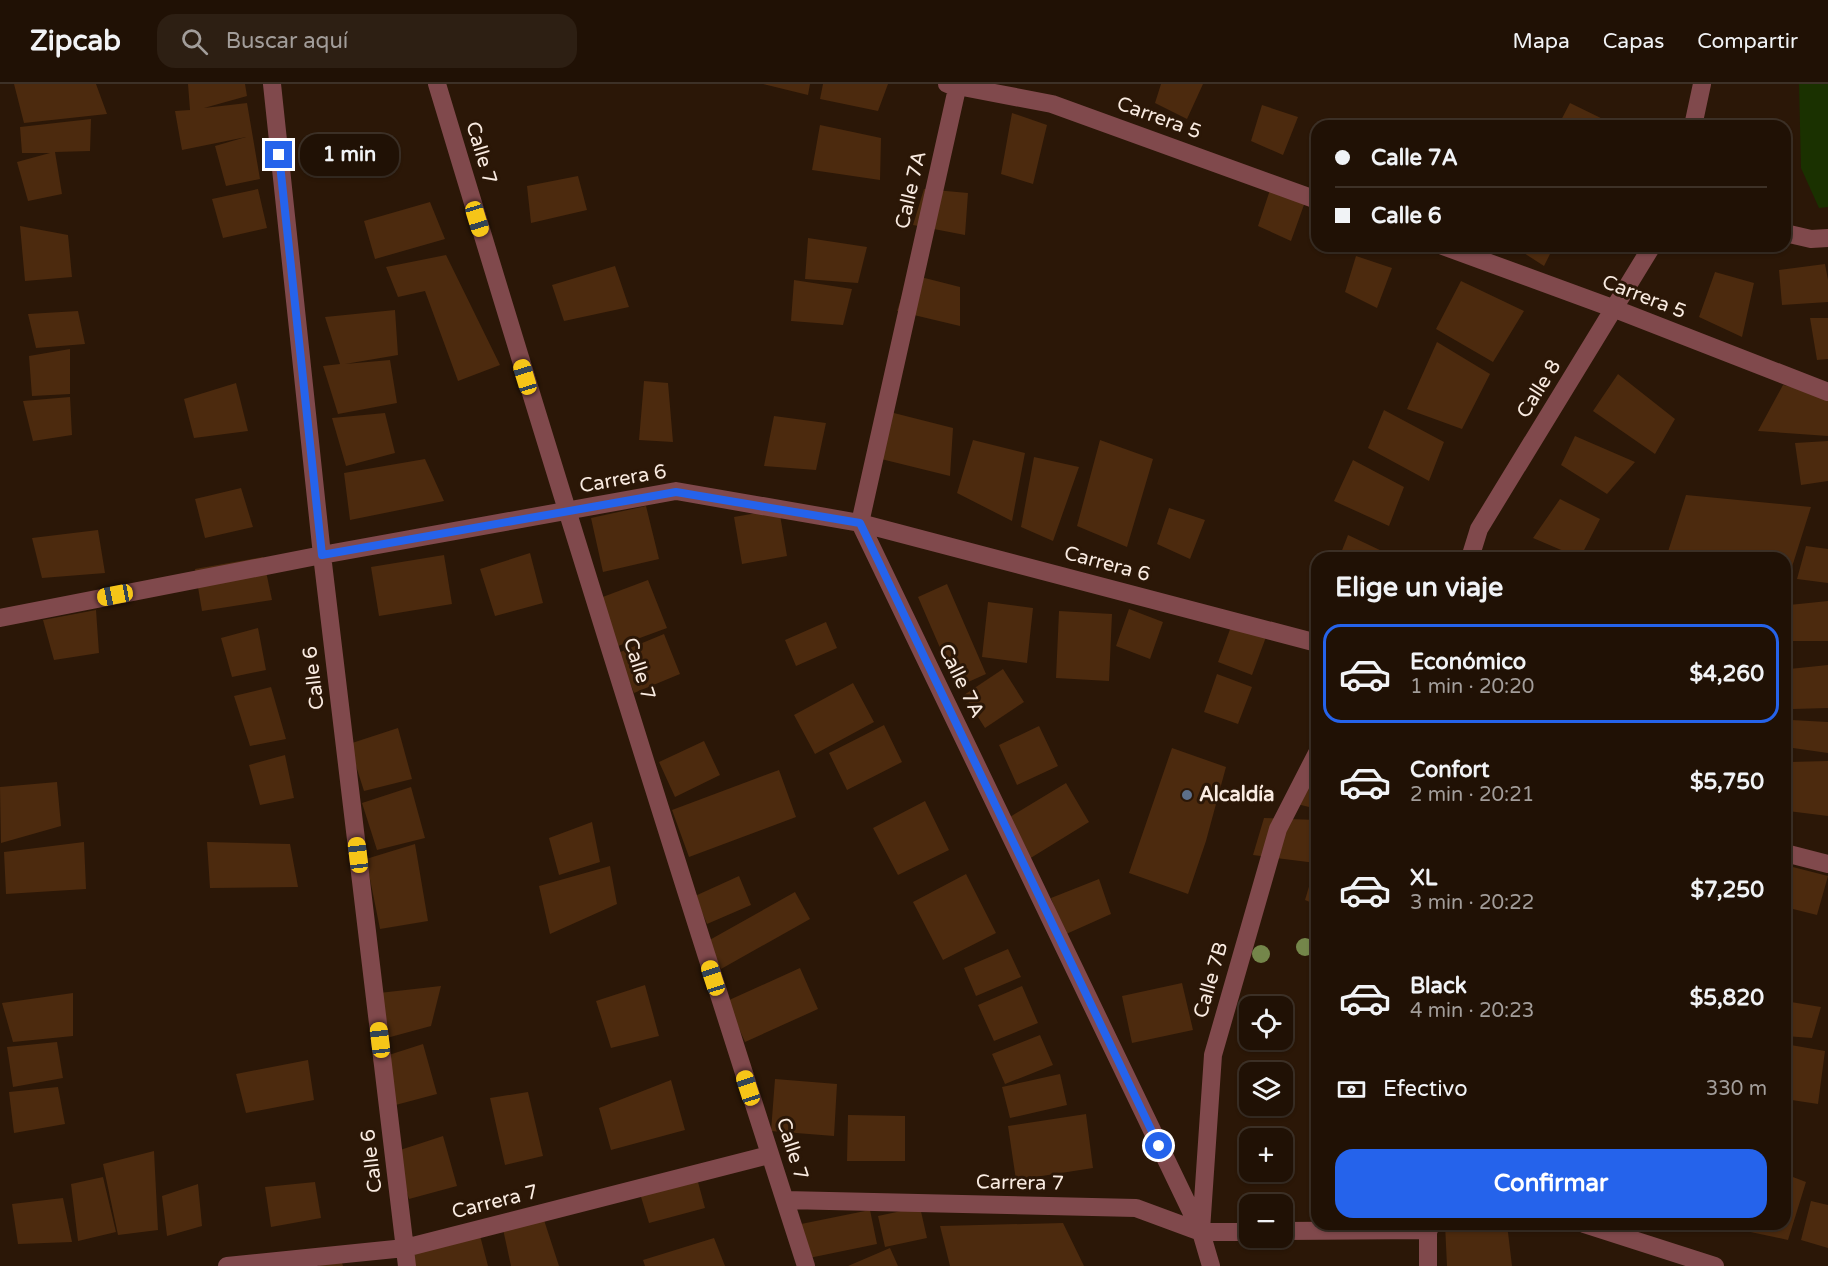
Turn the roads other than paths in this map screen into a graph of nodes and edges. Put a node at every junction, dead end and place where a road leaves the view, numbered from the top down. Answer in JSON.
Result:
{"nodes":[{"id":1,"x":272,"y":84,"type":"edge"},
{"id":2,"x":436,"y":84,"type":"edge"},
{"id":3,"x":1702,"y":84,"type":"edge"},
{"id":4,"x":954,"y":85,"type":"edge"},
{"id":5,"x":1694,"y":120,"type":"edge"},
{"id":6,"x":1311,"y":198,"type":"edge"},
{"id":7,"x":1791,"y":234,"type":"edge"},
{"id":8,"x":1828,"y":238,"type":"edge"},
{"id":9,"x":1459,"y":252,"type":"edge"},
{"id":10,"x":1648,"y":252,"type":"edge"},
{"id":11,"x":1615,"y":309,"type":"junction"},
{"id":12,"x":1828,"y":392,"type":"edge"},
{"id":13,"x":566,"y":512,"type":"junction"},
{"id":14,"x":860,"y":523,"type":"junction"},
{"id":15,"x":1472,"y":552,"type":"edge"},
{"id":16,"x":322,"y":555,"type":"junction"},
{"id":17,"x":0,"y":618,"type":"edge"},
{"id":18,"x":1311,"y":641,"type":"edge"},
{"id":19,"x":1311,"y":765,"type":"edge"},
{"id":20,"x":1791,"y":855,"type":"edge"},
{"id":21,"x":1828,"y":864,"type":"edge"},
{"id":22,"x":769,"y":1155,"type":"junction"},
{"id":23,"x":785,"y":1200,"type":"junction"},
{"id":24,"x":1318,"y":1230,"type":"edge"},
{"id":25,"x":1428,"y":1230,"type":"edge"},
{"id":26,"x":1603,"y":1230,"type":"edge"},
{"id":27,"x":1293,"y":1231,"type":"edge"},
{"id":28,"x":1201,"y":1232,"type":"junction"},
{"id":29,"x":1239,"y":1232,"type":"edge"},
{"id":30,"x":406,"y":1257,"type":"edge"},
{"id":31,"x":227,"y":1266,"type":"edge"},
{"id":32,"x":806,"y":1266,"type":"edge"},
{"id":33,"x":1211,"y":1266,"type":"edge"},
{"id":34,"x":1428,"y":1266,"type":"edge"},
{"id":35,"x":1715,"y":1266,"type":"edge"}],
"edges":[{"from":1,"to":16,"type":"street","name":"Calle 6"},
{"from":2,"to":13,"type":"street","name":"Calle 7"},
{"from":3,"to":5,"type":"street"},
{"from":4,"to":6,"type":"street","name":"Carrera 5"},
{"from":4,"to":14,"type":"street","name":"Calle 7A"},
{"from":7,"to":8,"type":"street"},
{"from":9,"to":11,"type":"street","name":"Carrera 5"},
{"from":10,"to":11,"type":"street","name":"Calle 8"},
{"from":11,"to":12,"type":"street","name":"Carrera 5"},
{"from":11,"to":15,"type":"street","name":"Calle 8"},
{"from":13,"to":14,"type":"street","name":"Carrera 6"},
{"from":13,"to":16,"type":"street","name":"Carrera 6"},
{"from":13,"to":22,"type":"street","name":"Calle 7"},
{"from":14,"to":18,"type":"street","name":"Carrera 6"},
{"from":14,"to":28,"type":"street","name":"Calle 7A"},
{"from":16,"to":17,"type":"street","name":"Carrera 6"},
{"from":16,"to":30,"type":"street","name":"Calle 6"},
{"from":19,"to":28,"type":"street","name":"Calle 7B"},
{"from":20,"to":21,"type":"street"},
{"from":22,"to":23,"type":"street","name":"Calle 7"},
{"from":22,"to":30,"type":"street","name":"Carrera 7"},
{"from":23,"to":28,"type":"street","name":"Carrera 7"},
{"from":23,"to":32,"type":"street","name":"Calle 7"},
{"from":24,"to":27,"type":"street"},
{"from":25,"to":34,"type":"street"},
{"from":26,"to":35,"type":"street"},
{"from":28,"to":29,"type":"street","name":"Carrera 7"},
{"from":28,"to":33,"type":"street","name":"Calle 7A"},
{"from":30,"to":31,"type":"street","name":"Carrera 7"}]}
